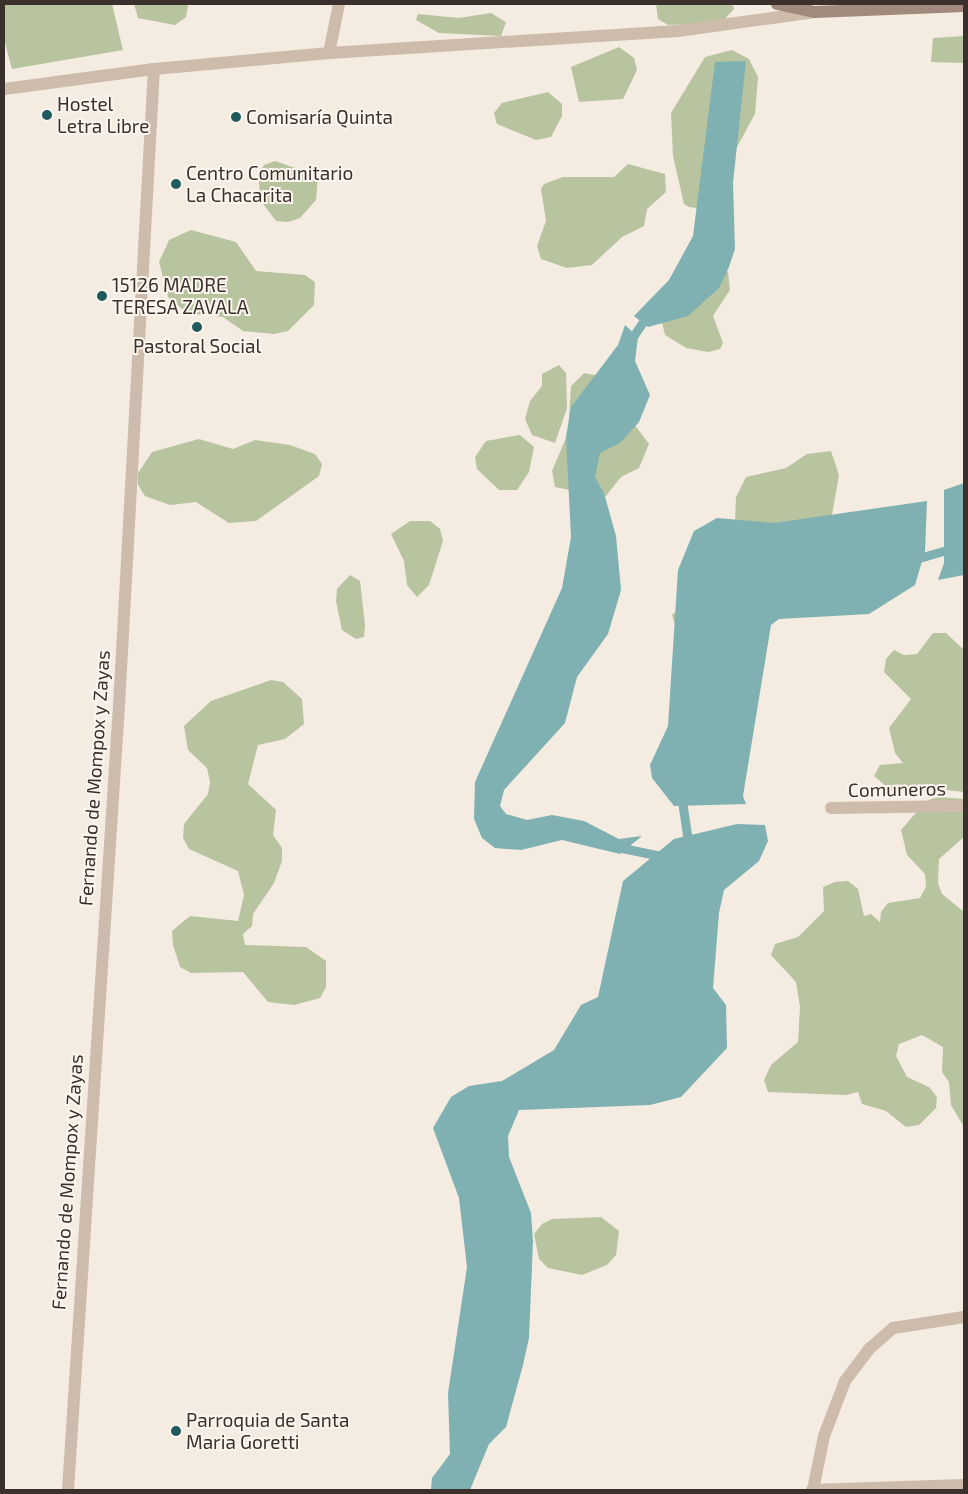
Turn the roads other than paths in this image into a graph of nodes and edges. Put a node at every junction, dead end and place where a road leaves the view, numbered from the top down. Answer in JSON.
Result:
{"nodes":[{"id":1,"x":339,"y":4,"type":"edge"},
{"id":2,"x":777,"y":4,"type":"edge"},
{"id":3,"x":958,"y":7,"type":"edge"},
{"id":4,"x":815,"y":12,"type":"junction"},
{"id":5,"x":329,"y":53,"type":"junction"},
{"id":6,"x":154,"y":69,"type":"junction"},
{"id":7,"x":4,"y":89,"type":"edge"},
{"id":8,"x":964,"y":806,"type":"edge"},
{"id":9,"x":831,"y":808,"type":"dead end"},
{"id":10,"x":964,"y":1317,"type":"edge"},
{"id":11,"x":964,"y":1485,"type":"edge"},
{"id":12,"x":68,"y":1490,"type":"edge"},
{"id":13,"x":813,"y":1490,"type":"edge"}],
"edges":[{"from":1,"to":5,"type":"street"},
{"from":2,"to":4,"type":"main road"},
{"from":3,"to":4,"type":"main road"},
{"from":4,"to":5,"type":"street"},
{"from":5,"to":6,"type":"street"},
{"from":6,"to":7,"type":"street"},
{"from":6,"to":12,"type":"street","name":"Fernando de Mompox y Zayas"},
{"from":8,"to":9,"type":"street","name":"Comuneros"},
{"from":10,"to":13,"type":"street"},
{"from":11,"to":13,"type":"street"}]}
